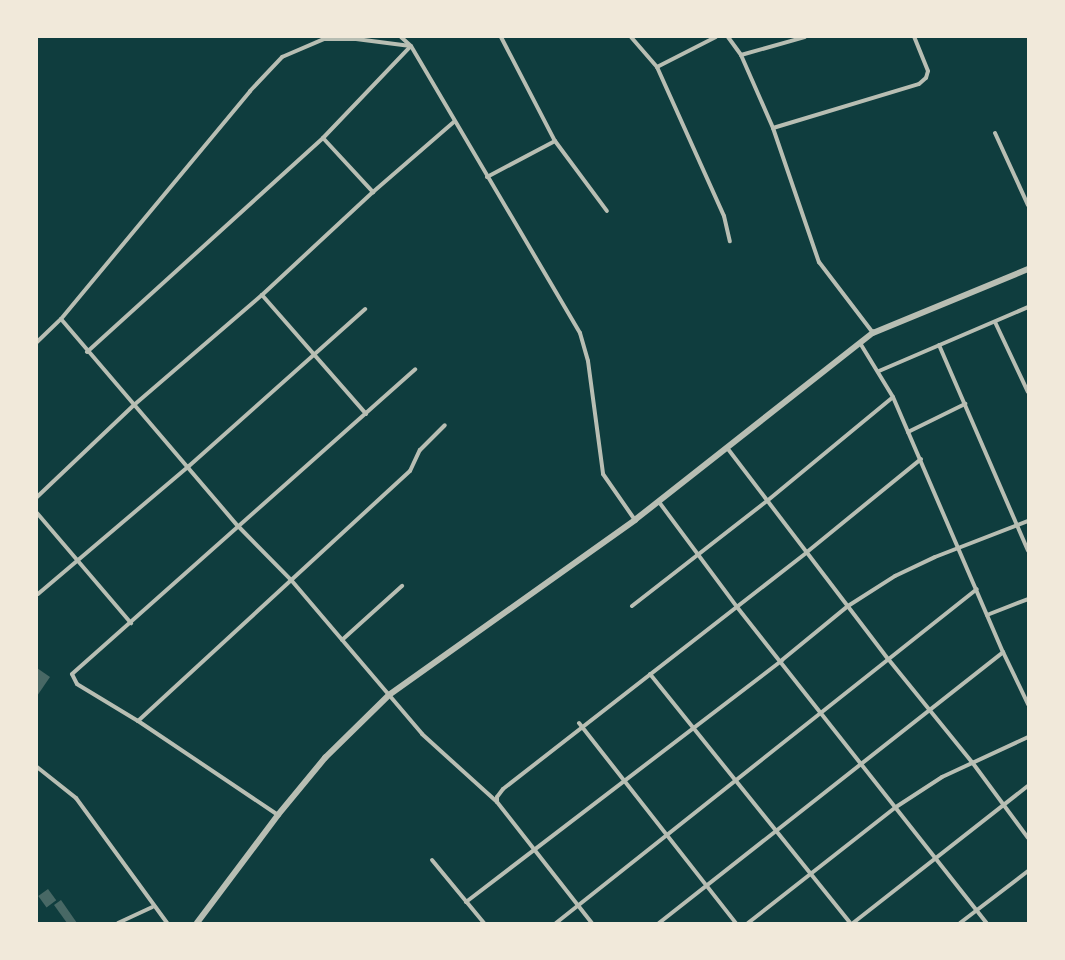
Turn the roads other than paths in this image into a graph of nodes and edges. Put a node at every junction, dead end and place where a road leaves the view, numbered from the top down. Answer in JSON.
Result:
{"nodes":[{"id":1,"x":401,"y":37,"type":"edge"},
{"id":2,"x":502,"y":37,"type":"edge"},
{"id":3,"x":631,"y":37,"type":"edge"},
{"id":4,"x":716,"y":37,"type":"edge"},
{"id":5,"x":728,"y":37,"type":"edge"},
{"id":6,"x":805,"y":37,"type":"edge"},
{"id":7,"x":914,"y":37,"type":"edge"},
{"id":8,"x":411,"y":46,"type":"junction"},
{"id":9,"x":742,"y":55,"type":"junction"},
{"id":10,"x":656,"y":67,"type":"junction"},
{"id":11,"x":454,"y":121,"type":"junction"},
{"id":12,"x":772,"y":128,"type":"junction"},
{"id":13,"x":995,"y":133,"type":"dead end"},
{"id":14,"x":323,"y":138,"type":"junction"},
{"id":15,"x":555,"y":141,"type":"junction"},
{"id":16,"x":487,"y":177,"type":"junction"},
{"id":17,"x":373,"y":192,"type":"junction"},
{"id":18,"x":1028,"y":205,"type":"edge"},
{"id":19,"x":607,"y":210,"type":"dead end"},
{"id":20,"x":730,"y":240,"type":"dead end"},
{"id":21,"x":1028,"y":270,"type":"edge"},
{"id":22,"x":262,"y":295,"type":"junction"},
{"id":23,"x":1028,"y":307,"type":"edge"},
{"id":24,"x":365,"y":309,"type":"dead end"},
{"id":25,"x":61,"y":319,"type":"junction"},
{"id":26,"x":995,"y":322,"type":"junction"},
{"id":27,"x":872,"y":333,"type":"junction"},
{"id":28,"x":37,"y":342,"type":"edge"},
{"id":29,"x":860,"y":343,"type":"junction"},
{"id":30,"x":939,"y":345,"type":"junction"},
{"id":31,"x":87,"y":352,"type":"junction"},
{"id":32,"x":314,"y":355,"type":"junction"},
{"id":33,"x":415,"y":369,"type":"dead end"},
{"id":34,"x":878,"y":371,"type":"junction"},
{"id":35,"x":1027,"y":385,"type":"edge"},
{"id":36,"x":1028,"y":392,"type":"edge"},
{"id":37,"x":893,"y":397,"type":"junction"},
{"id":38,"x":965,"y":404,"type":"junction"},
{"id":39,"x":134,"y":405,"type":"junction"},
{"id":40,"x":366,"y":414,"type":"junction"},
{"id":41,"x":445,"y":425,"type":"dead end"},
{"id":42,"x":908,"y":432,"type":"junction"},
{"id":43,"x":728,"y":449,"type":"junction"},
{"id":44,"x":921,"y":459,"type":"junction"},
{"id":45,"x":189,"y":466,"type":"junction"},
{"id":46,"x":37,"y":497,"type":"edge"},
{"id":47,"x":767,"y":501,"type":"junction"},
{"id":48,"x":659,"y":502,"type":"junction"},
{"id":49,"x":37,"y":513,"type":"edge"},
{"id":50,"x":635,"y":520,"type":"junction"},
{"id":51,"x":1028,"y":521,"type":"edge"},
{"id":52,"x":1017,"y":525,"type":"junction"},
{"id":53,"x":238,"y":526,"type":"junction"},
{"id":54,"x":959,"y":547,"type":"junction"},
{"id":55,"x":1028,"y":551,"type":"edge"},
{"id":56,"x":807,"y":552,"type":"junction"},
{"id":57,"x":697,"y":555,"type":"junction"},
{"id":58,"x":77,"y":559,"type":"junction"},
{"id":59,"x":292,"y":581,"type":"junction"},
{"id":60,"x":402,"y":586,"type":"dead end"},
{"id":61,"x":977,"y":589,"type":"junction"},
{"id":62,"x":38,"y":594,"type":"edge"},
{"id":63,"x":1028,"y":599,"type":"edge"},
{"id":64,"x":632,"y":606,"type":"dead end"},
{"id":65,"x":848,"y":606,"type":"junction"},
{"id":66,"x":737,"y":607,"type":"junction"},
{"id":67,"x":987,"y":615,"type":"junction"},
{"id":68,"x":131,"y":623,"type":"junction"},
{"id":69,"x":342,"y":640,"type":"junction"},
{"id":70,"x":1003,"y":652,"type":"junction"},
{"id":71,"x":782,"y":660,"type":"junction"},
{"id":72,"x":889,"y":660,"type":"junction"},
{"id":73,"x":650,"y":674,"type":"junction"},
{"id":74,"x":389,"y":695,"type":"junction"},
{"id":75,"x":1028,"y":704,"type":"edge"},
{"id":76,"x":930,"y":710,"type":"junction"},
{"id":77,"x":822,"y":713,"type":"junction"},
{"id":78,"x":138,"y":721,"type":"junction"},
{"id":79,"x":579,"y":723,"type":"dead end"},
{"id":80,"x":583,"y":728,"type":"junction"},
{"id":81,"x":693,"y":728,"type":"junction"},
{"id":82,"x":1028,"y":737,"type":"edge"},
{"id":83,"x":972,"y":762,"type":"junction"},
{"id":84,"x":862,"y":763,"type":"junction"},
{"id":85,"x":37,"y":766,"type":"edge"},
{"id":86,"x":625,"y":782,"type":"junction"},
{"id":87,"x":736,"y":782,"type":"junction"},
{"id":88,"x":1028,"y":786,"type":"edge"},
{"id":89,"x":497,"y":802,"type":"junction"},
{"id":90,"x":1004,"y":805,"type":"junction"},
{"id":91,"x":896,"y":807,"type":"junction"},
{"id":92,"x":278,"y":815,"type":"junction"},
{"id":93,"x":777,"y":832,"type":"junction"},
{"id":94,"x":667,"y":835,"type":"junction"},
{"id":95,"x":1028,"y":838,"type":"edge"},
{"id":96,"x":536,"y":850,"type":"junction"},
{"id":97,"x":936,"y":859,"type":"junction"},
{"id":98,"x":432,"y":860,"type":"dead end"},
{"id":99,"x":1028,"y":871,"type":"edge"},
{"id":100,"x":810,"y":874,"type":"junction"},
{"id":101,"x":706,"y":885,"type":"junction"},
{"id":102,"x":466,"y":902,"type":"junction"},
{"id":103,"x":578,"y":906,"type":"junction"},
{"id":104,"x":153,"y":908,"type":"junction"},
{"id":105,"x":977,"y":910,"type":"junction"},
{"id":106,"x":118,"y":923,"type":"edge"},
{"id":107,"x":167,"y":923,"type":"edge"},
{"id":108,"x":197,"y":923,"type":"edge"},
{"id":109,"x":484,"y":923,"type":"edge"},
{"id":110,"x":556,"y":923,"type":"edge"},
{"id":111,"x":592,"y":923,"type":"edge"},
{"id":112,"x":659,"y":923,"type":"edge"},
{"id":113,"x":736,"y":923,"type":"edge"},
{"id":114,"x":748,"y":923,"type":"edge"},
{"id":115,"x":850,"y":923,"type":"edge"},
{"id":116,"x":853,"y":923,"type":"edge"},
{"id":117,"x":960,"y":923,"type":"edge"},
{"id":118,"x":987,"y":923,"type":"edge"}],
"edges":[{"from":1,"to":8,"type":"street"},
{"from":2,"to":15,"type":"street"},
{"from":3,"to":10,"type":"street"},
{"from":4,"to":10,"type":"street"},
{"from":5,"to":9,"type":"street"},
{"from":6,"to":9,"type":"street"},
{"from":7,"to":12,"type":"street"},
{"from":8,"to":11,"type":"street"},
{"from":8,"to":14,"type":"street"},
{"from":8,"to":25,"type":"street"},
{"from":9,"to":12,"type":"street"},
{"from":10,"to":20,"type":"street"},
{"from":11,"to":16,"type":"street"},
{"from":11,"to":17,"type":"street"},
{"from":12,"to":27,"type":"street"},
{"from":13,"to":18,"type":"street"},
{"from":14,"to":17,"type":"street"},
{"from":14,"to":31,"type":"street"},
{"from":15,"to":16,"type":"street"},
{"from":15,"to":19,"type":"street"},
{"from":16,"to":50,"type":"street"},
{"from":17,"to":22,"type":"street"},
{"from":21,"to":27,"type":"street"},
{"from":22,"to":32,"type":"street"},
{"from":22,"to":39,"type":"street"},
{"from":23,"to":26,"type":"street"},
{"from":24,"to":32,"type":"street"},
{"from":25,"to":28,"type":"street"},
{"from":25,"to":31,"type":"street"},
{"from":26,"to":30,"type":"street"},
{"from":26,"to":35,"type":"street"},
{"from":27,"to":29,"type":"street"},
{"from":29,"to":34,"type":"street"},
{"from":29,"to":43,"type":"street"},
{"from":30,"to":34,"type":"street"},
{"from":30,"to":38,"type":"street"},
{"from":31,"to":39,"type":"street"},
{"from":32,"to":40,"type":"street"},
{"from":32,"to":45,"type":"street"},
{"from":33,"to":40,"type":"street"},
{"from":34,"to":37,"type":"street"},
{"from":35,"to":36,"type":"street"},
{"from":37,"to":42,"type":"street"},
{"from":37,"to":47,"type":"street"},
{"from":38,"to":42,"type":"street"},
{"from":38,"to":52,"type":"street"},
{"from":39,"to":45,"type":"street"},
{"from":39,"to":46,"type":"street"},
{"from":40,"to":53,"type":"street"},
{"from":41,"to":59,"type":"street"},
{"from":42,"to":44,"type":"street"},
{"from":43,"to":47,"type":"street"},
{"from":43,"to":48,"type":"street"},
{"from":44,"to":54,"type":"street"},
{"from":44,"to":56,"type":"street"},
{"from":45,"to":53,"type":"street"},
{"from":45,"to":58,"type":"street"},
{"from":47,"to":56,"type":"street"},
{"from":47,"to":57,"type":"street"},
{"from":48,"to":50,"type":"street"},
{"from":48,"to":57,"type":"street"},
{"from":49,"to":58,"type":"street"},
{"from":50,"to":74,"type":"street"},
{"from":51,"to":52,"type":"street"},
{"from":52,"to":54,"type":"street"},
{"from":52,"to":55,"type":"street"},
{"from":53,"to":59,"type":"street"},
{"from":53,"to":68,"type":"street"},
{"from":54,"to":61,"type":"street"},
{"from":54,"to":65,"type":"street"},
{"from":56,"to":65,"type":"street"},
{"from":56,"to":66,"type":"street"},
{"from":57,"to":64,"type":"street"},
{"from":57,"to":66,"type":"street"},
{"from":58,"to":62,"type":"street"},
{"from":58,"to":68,"type":"street"},
{"from":59,"to":69,"type":"street"},
{"from":59,"to":78,"type":"street"},
{"from":60,"to":69,"type":"street"},
{"from":61,"to":67,"type":"street"},
{"from":61,"to":72,"type":"street"},
{"from":63,"to":67,"type":"street"},
{"from":65,"to":71,"type":"street"},
{"from":65,"to":72,"type":"street"},
{"from":66,"to":71,"type":"street"},
{"from":66,"to":73,"type":"street"},
{"from":67,"to":70,"type":"street"},
{"from":68,"to":78,"type":"street"},
{"from":69,"to":74,"type":"street"},
{"from":70,"to":75,"type":"street"},
{"from":70,"to":76,"type":"street"},
{"from":71,"to":77,"type":"street"},
{"from":71,"to":81,"type":"street"},
{"from":72,"to":76,"type":"street"},
{"from":72,"to":77,"type":"street"},
{"from":73,"to":80,"type":"street"},
{"from":73,"to":81,"type":"street"},
{"from":74,"to":89,"type":"street"},
{"from":74,"to":92,"type":"street"},
{"from":76,"to":83,"type":"street"},
{"from":76,"to":84,"type":"street"},
{"from":77,"to":84,"type":"street"},
{"from":77,"to":87,"type":"street"},
{"from":78,"to":92,"type":"street"},
{"from":79,"to":80,"type":"street"},
{"from":80,"to":86,"type":"street"},
{"from":80,"to":89,"type":"street"},
{"from":81,"to":86,"type":"street"},
{"from":81,"to":87,"type":"street"},
{"from":82,"to":83,"type":"street"},
{"from":83,"to":90,"type":"street"},
{"from":83,"to":91,"type":"street"},
{"from":84,"to":91,"type":"street"},
{"from":84,"to":93,"type":"street"},
{"from":85,"to":104,"type":"street"},
{"from":86,"to":94,"type":"street"},
{"from":86,"to":96,"type":"street"},
{"from":87,"to":93,"type":"street"},
{"from":87,"to":94,"type":"street"},
{"from":88,"to":90,"type":"street"},
{"from":89,"to":96,"type":"street"},
{"from":90,"to":95,"type":"street"},
{"from":90,"to":97,"type":"street"},
{"from":91,"to":97,"type":"street"},
{"from":91,"to":100,"type":"street"},
{"from":92,"to":108,"type":"street"},
{"from":93,"to":100,"type":"street"},
{"from":93,"to":101,"type":"street"},
{"from":94,"to":101,"type":"street"},
{"from":94,"to":103,"type":"street"},
{"from":96,"to":102,"type":"street"},
{"from":96,"to":103,"type":"street"},
{"from":97,"to":105,"type":"street"},
{"from":97,"to":116,"type":"street"},
{"from":98,"to":102,"type":"street"},
{"from":99,"to":105,"type":"street"},
{"from":100,"to":114,"type":"street"},
{"from":100,"to":115,"type":"street"},
{"from":101,"to":112,"type":"street"},
{"from":101,"to":113,"type":"street"},
{"from":102,"to":109,"type":"street"},
{"from":103,"to":110,"type":"street"},
{"from":103,"to":111,"type":"street"},
{"from":104,"to":106,"type":"street"},
{"from":104,"to":107,"type":"street"},
{"from":105,"to":117,"type":"street"},
{"from":105,"to":118,"type":"street"}]}
